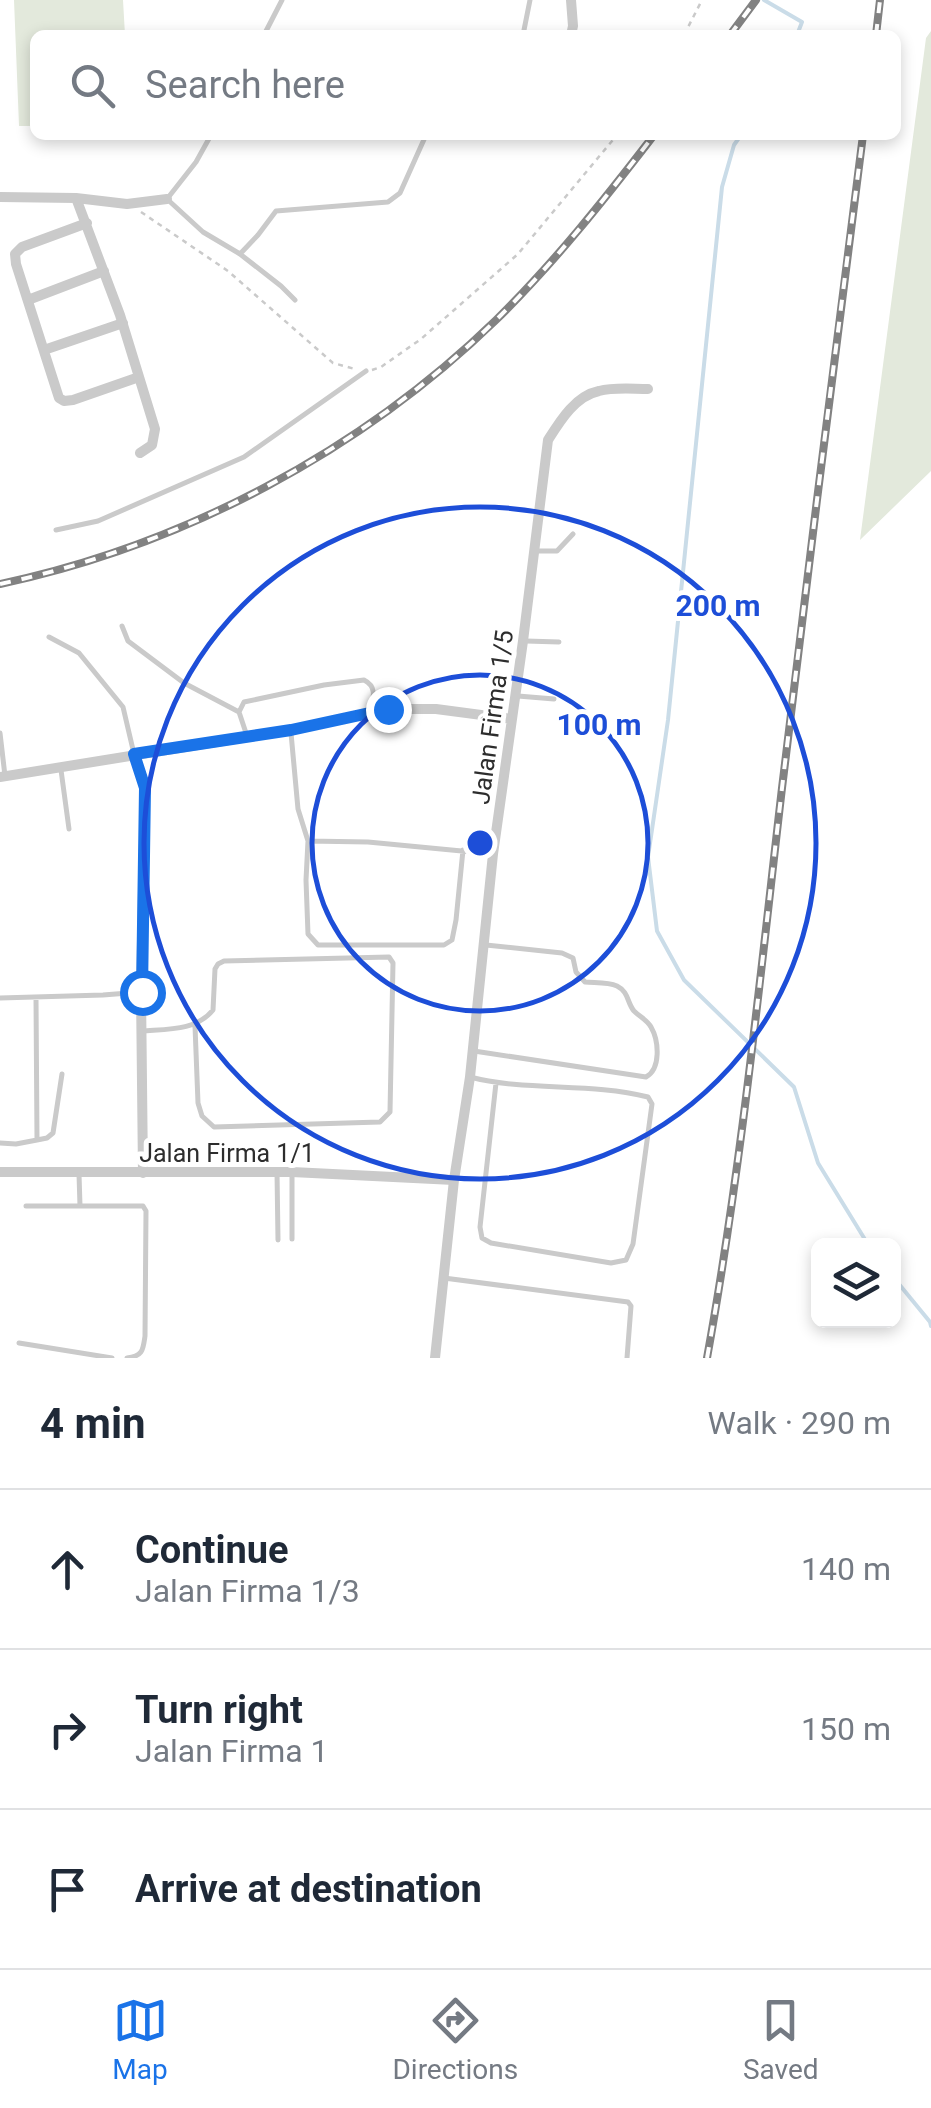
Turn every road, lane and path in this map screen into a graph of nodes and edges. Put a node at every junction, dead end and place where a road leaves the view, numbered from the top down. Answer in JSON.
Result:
{"nodes":[{"id":1,"x":282,"y":0,"type":"edge"},
{"id":2,"x":530,"y":0,"type":"edge"},
{"id":3,"x":571,"y":0,"type":"edge"},
{"id":4,"x":702,"y":0,"type":"edge"},
{"id":5,"x":267,"y":30,"type":"edge"},
{"id":6,"x":524,"y":30,"type":"edge"},
{"id":7,"x":572,"y":30,"type":"edge"},
{"id":8,"x":687,"y":30,"type":"edge"},
{"id":9,"x":208,"y":140,"type":"edge"},
{"id":10,"x":424,"y":140,"type":"edge"},
{"id":11,"x":613,"y":140,"type":"edge"},
{"id":12,"x":0,"y":197,"type":"edge"},
{"id":13,"x":76,"y":198,"type":"junction"},
{"id":14,"x":167,"y":198,"type":"junction"},
{"id":15,"x":127,"y":204,"type":"junction"},
{"id":16,"x":87,"y":222,"type":"junction"},
{"id":17,"x":240,"y":254,"type":"junction"},
{"id":18,"x":104,"y":271,"type":"junction"},
{"id":19,"x":28,"y":300,"type":"junction"},
{"id":20,"x":296,"y":300,"type":"dead end"},
{"id":21,"x":122,"y":323,"type":"junction"},
{"id":22,"x":44,"y":350,"type":"junction"},
{"id":23,"x":366,"y":372,"type":"junction"},
{"id":24,"x":139,"y":377,"type":"junction"},
{"id":25,"x":648,"y":388,"type":"dead end"},
{"id":26,"x":140,"y":453,"type":"dead end"},
{"id":27,"x":56,"y":530,"type":"dead end"},
{"id":28,"x":573,"y":534,"type":"dead end"},
{"id":29,"x":534,"y":551,"type":"junction"},
{"id":30,"x":122,"y":626,"type":"dead end"},
{"id":31,"x":49,"y":637,"type":"dead end"},
{"id":32,"x":523,"y":641,"type":"junction"},
{"id":33,"x":559,"y":642,"type":"dead end"},
{"id":34,"x":515,"y":696,"type":"junction"},
{"id":35,"x":554,"y":699,"type":"dead end"},
{"id":36,"x":238,"y":712,"type":"junction"},
{"id":37,"x":370,"y":712,"type":"junction"},
{"id":38,"x":512,"y":720,"type":"junction"},
{"id":39,"x":291,"y":730,"type":"junction"},
{"id":40,"x":0,"y":733,"type":"edge"},
{"id":41,"x":246,"y":736,"type":"junction"},
{"id":42,"x":134,"y":754,"type":"junction"},
{"id":43,"x":60,"y":766,"type":"junction"},
{"id":44,"x":3,"y":776,"type":"edge"},
{"id":45,"x":68,"y":830,"type":"dead end"},
{"id":46,"x":308,"y":841,"type":"junction"},
{"id":47,"x":462,"y":850,"type":"junction"},
{"id":48,"x":493,"y":854,"type":"junction"},
{"id":49,"x":482,"y":945,"type":"junction"},
{"id":50,"x":142,"y":992,"type":"junction"},
{"id":51,"x":0,"y":998,"type":"edge"},
{"id":52,"x":36,"y":998,"type":"junction"},
{"id":53,"x":194,"y":1026,"type":"junction"},
{"id":54,"x":142,"y":1031,"type":"junction"},
{"id":55,"x":472,"y":1051,"type":"junction"},
{"id":56,"x":62,"y":1074,"type":"dead end"},
{"id":57,"x":470,"y":1077,"type":"junction"},
{"id":58,"x":496,"y":1083,"type":"junction"},
{"id":59,"x":37,"y":1140,"type":"junction"},
{"id":60,"x":0,"y":1144,"type":"edge"},
{"id":61,"x":0,"y":1172,"type":"edge"},
{"id":62,"x":79,"y":1172,"type":"junction"},
{"id":63,"x":277,"y":1172,"type":"junction"},
{"id":64,"x":292,"y":1172,"type":"junction"},
{"id":65,"x":143,"y":1173,"type":"junction"},
{"id":66,"x":454,"y":1180,"type":"junction"},
{"id":67,"x":26,"y":1206,"type":"dead end"},
{"id":68,"x":80,"y":1206,"type":"junction"},
{"id":69,"x":292,"y":1238,"type":"dead end"},
{"id":70,"x":278,"y":1240,"type":"dead end"},
{"id":71,"x":444,"y":1278,"type":"junction"},
{"id":72,"x":19,"y":1343,"type":"dead end"},
{"id":73,"x":112,"y":1358,"type":"edge"},
{"id":74,"x":128,"y":1358,"type":"edge"},
{"id":75,"x":435,"y":1358,"type":"edge"},
{"id":76,"x":626,"y":1358,"type":"edge"}],
"edges":[{"from":1,"to":5,"type":"lane"},
{"from":2,"to":6,"type":"lane"},
{"from":3,"to":7,"type":"street"},
{"from":4,"to":8,"type":"path"},
{"from":9,"to":14,"type":"lane"},
{"from":10,"to":17,"type":"lane"},
{"from":11,"to":23,"type":"path"},
{"from":12,"to":13,"type":"street"},
{"from":13,"to":15,"type":"street"},
{"from":13,"to":16,"type":"street"},
{"from":14,"to":15,"type":"street"},
{"from":14,"to":17,"type":"lane"},
{"from":15,"to":23,"type":"path"},
{"from":16,"to":18,"type":"street"},
{"from":16,"to":19,"type":"street"},
{"from":17,"to":20,"type":"lane"},
{"from":18,"to":19,"type":"street"},
{"from":18,"to":21,"type":"street"},
{"from":19,"to":22,"type":"street"},
{"from":21,"to":22,"type":"street"},
{"from":21,"to":24,"type":"street"},
{"from":22,"to":24,"type":"street"},
{"from":23,"to":27,"type":"lane"},
{"from":24,"to":26,"type":"street"},
{"from":25,"to":29,"type":"street","name":"Jalan Firma 1/5"},
{"from":28,"to":29,"type":"lane"},
{"from":29,"to":32,"type":"street","name":"Jalan Firma 1/5"},
{"from":30,"to":36,"type":"lane"},
{"from":31,"to":42,"type":"lane"},
{"from":32,"to":33,"type":"lane"},
{"from":32,"to":34,"type":"street","name":"Jalan Firma 1/5"},
{"from":34,"to":35,"type":"lane"},
{"from":34,"to":38,"type":"street","name":"Jalan Firma 1/5"},
{"from":36,"to":37,"type":"lane"},
{"from":36,"to":41,"type":"lane"},
{"from":37,"to":38,"type":"street"},
{"from":37,"to":39,"type":"street"},
{"from":38,"to":48,"type":"street","name":"Jalan Firma 1/5"},
{"from":39,"to":41,"type":"street"},
{"from":39,"to":46,"type":"lane"},
{"from":40,"to":44,"type":"lane"},
{"from":41,"to":42,"type":"street"},
{"from":42,"to":43,"type":"street"},
{"from":42,"to":50,"type":"street"},
{"from":43,"to":44,"type":"street"},
{"from":43,"to":45,"type":"lane"},
{"from":46,"to":47,"type":"lane"},
{"from":46,"to":47,"type":"lane"},
{"from":47,"to":48,"type":"lane"},
{"from":48,"to":49,"type":"street","name":"Jalan Firma 1/5"},
{"from":49,"to":55,"type":"street","name":"Jalan Firma 1/5"},
{"from":49,"to":55,"type":"lane"},
{"from":50,"to":52,"type":"lane"},
{"from":50,"to":54,"type":"street"},
{"from":51,"to":52,"type":"lane"},
{"from":52,"to":59,"type":"lane"},
{"from":53,"to":53,"type":"lane"},
{"from":53,"to":54,"type":"lane"},
{"from":54,"to":65,"type":"street"},
{"from":55,"to":57,"type":"street","name":"Jalan Firma 1/5"},
{"from":56,"to":59,"type":"lane"},
{"from":57,"to":58,"type":"lane"},
{"from":57,"to":66,"type":"street","name":"Jalan Firma 1/5"},
{"from":58,"to":58,"type":"lane"},
{"from":59,"to":60,"type":"lane"},
{"from":61,"to":62,"type":"street","name":"Jalan Firma 1/1"},
{"from":62,"to":65,"type":"street","name":"Jalan Firma 1/1"},
{"from":62,"to":68,"type":"lane"},
{"from":63,"to":64,"type":"street","name":"Jalan Firma 1/1"},
{"from":63,"to":65,"type":"street","name":"Jalan Firma 1/1"},
{"from":63,"to":70,"type":"lane"},
{"from":64,"to":66,"type":"street","name":"Jalan Firma 1/1"},
{"from":64,"to":69,"type":"lane"},
{"from":66,"to":71,"type":"street","name":"Jalan Firma 1/5"},
{"from":67,"to":68,"type":"lane"},
{"from":68,"to":74,"type":"lane"},
{"from":71,"to":75,"type":"street","name":"Jalan Firma 1/5"},
{"from":71,"to":76,"type":"lane"},
{"from":72,"to":73,"type":"lane"}]}
